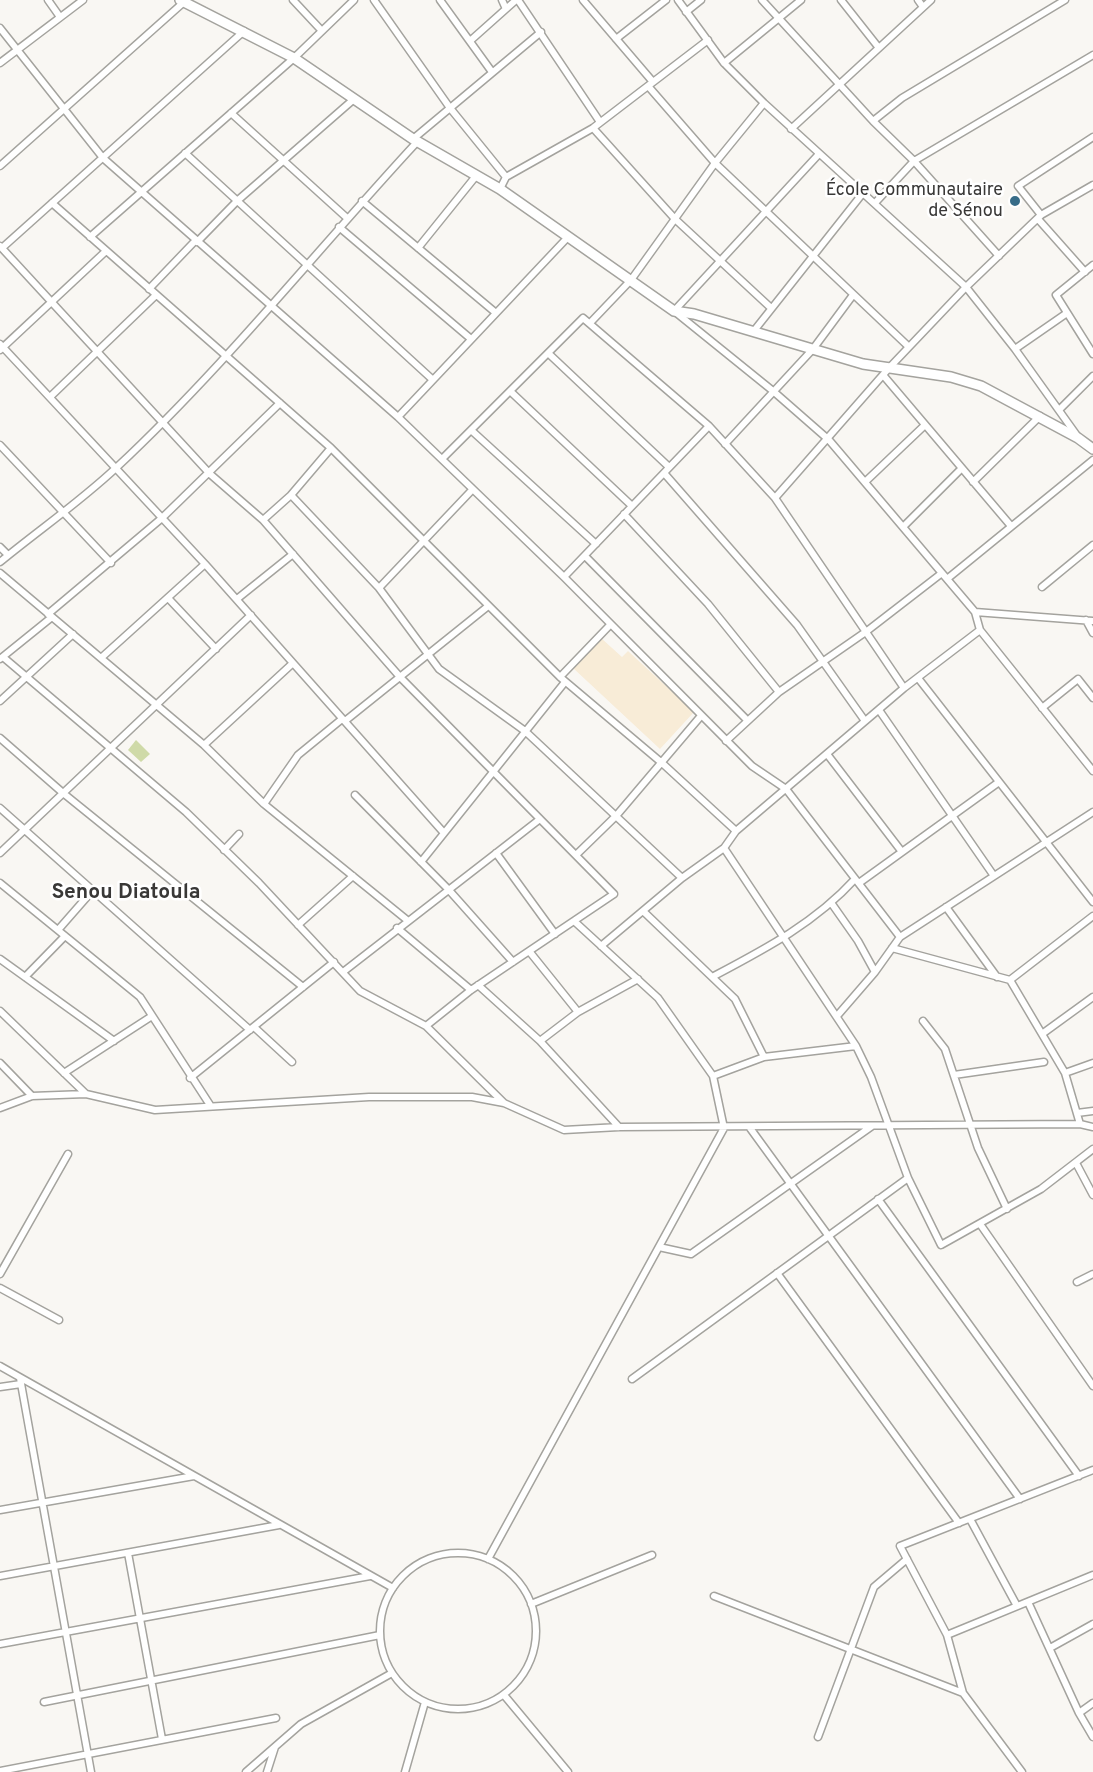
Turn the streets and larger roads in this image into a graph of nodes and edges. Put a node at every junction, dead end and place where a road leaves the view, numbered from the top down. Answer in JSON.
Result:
{"nodes":[{"id":1,"x":48,"y":0,"type":"edge"},
{"id":2,"x":83,"y":0,"type":"edge"},
{"id":3,"x":293,"y":0,"type":"edge"},
{"id":4,"x":354,"y":0,"type":"edge"},
{"id":5,"x":374,"y":0,"type":"edge"},
{"id":6,"x":440,"y":0,"type":"edge"},
{"id":7,"x":501,"y":0,"type":"edge"},
{"id":8,"x":517,"y":0,"type":"edge"},
{"id":9,"x":583,"y":0,"type":"edge"},
{"id":10,"x":666,"y":0,"type":"edge"},
{"id":11,"x":678,"y":0,"type":"edge"},
{"id":12,"x":701,"y":0,"type":"edge"},
{"id":13,"x":762,"y":0,"type":"edge"},
{"id":14,"x":801,"y":0,"type":"edge"},
{"id":15,"x":841,"y":0,"type":"edge"},
{"id":16,"x":918,"y":0,"type":"edge"},
{"id":17,"x":931,"y":0,"type":"edge"},
{"id":18,"x":1065,"y":0,"type":"edge"},
{"id":19,"x":182,"y":1,"type":"edge"},
{"id":20,"x":923,"y":7,"type":"junction"},
{"id":21,"x":506,"y":9,"type":"junction"},
{"id":22,"x":686,"y":12,"type":"junction"},
{"id":23,"x":60,"y":17,"type":"junction"},
{"id":24,"x":777,"y":20,"type":"junction"},
{"id":25,"x":0,"y":28,"type":"edge"},
{"id":26,"x":322,"y":31,"type":"junction"},
{"id":27,"x":244,"y":32,"type":"junction"},
{"id":28,"x":541,"y":32,"type":"junction"},
{"id":29,"x":616,"y":39,"type":"junction"},
{"id":30,"x":708,"y":40,"type":"junction"},
{"id":31,"x":470,"y":41,"type":"junction"},
{"id":32,"x":879,"y":48,"type":"junction"},
{"id":33,"x":17,"y":50,"type":"junction"},
{"id":34,"x":1093,"y":55,"type":"edge"},
{"id":35,"x":294,"y":58,"type":"junction"},
{"id":36,"x":0,"y":63,"type":"edge"},
{"id":37,"x":724,"y":63,"type":"junction"},
{"id":38,"x":492,"y":72,"type":"junction"},
{"id":39,"x":650,"y":84,"type":"junction"},
{"id":40,"x":839,"y":85,"type":"junction"},
{"id":41,"x":354,"y":99,"type":"junction"},
{"id":42,"x":764,"y":103,"type":"junction"},
{"id":43,"x":450,"y":108,"type":"junction"},
{"id":44,"x":64,"y":109,"type":"junction"},
{"id":45,"x":231,"y":113,"type":"junction"},
{"id":46,"x":873,"y":121,"type":"junction"},
{"id":47,"x":600,"y":122,"type":"junction"},
{"id":48,"x":593,"y":128,"type":"junction"},
{"id":49,"x":791,"y":129,"type":"junction"},
{"id":50,"x":1093,"y":137,"type":"edge"},
{"id":51,"x":415,"y":141,"type":"junction"},
{"id":52,"x":185,"y":153,"type":"junction"},
{"id":53,"x":819,"y":154,"type":"junction"},
{"id":54,"x":103,"y":158,"type":"junction"},
{"id":55,"x":284,"y":160,"type":"junction"},
{"id":56,"x":914,"y":161,"type":"junction"},
{"id":57,"x":715,"y":163,"type":"junction"},
{"id":58,"x":0,"y":166,"type":"edge"},
{"id":59,"x":476,"y":176,"type":"junction"},
{"id":60,"x":506,"y":177,"type":"junction"},
{"id":61,"x":1093,"y":185,"type":"edge"},
{"id":62,"x":500,"y":189,"type":"junction"},
{"id":63,"x":141,"y":192,"type":"junction"},
{"id":64,"x":862,"y":193,"type":"junction"},
{"id":65,"x":237,"y":201,"type":"junction"},
{"id":66,"x":362,"y":201,"type":"junction"},
{"id":67,"x":52,"y":204,"type":"junction"},
{"id":68,"x":875,"y":204,"type":"junction"},
{"id":69,"x":765,"y":212,"type":"junction"},
{"id":70,"x":1040,"y":217,"type":"junction"},
{"id":71,"x":348,"y":218,"type":"junction"},
{"id":72,"x":675,"y":219,"type":"junction"},
{"id":73,"x":339,"y":227,"type":"junction"},
{"id":74,"x":90,"y":237,"type":"junction"},
{"id":75,"x":568,"y":237,"type":"junction"},
{"id":76,"x":196,"y":242,"type":"junction"},
{"id":77,"x":1,"y":247,"type":"edge"},
{"id":78,"x":418,"y":248,"type":"junction"},
{"id":79,"x":106,"y":251,"type":"junction"},
{"id":80,"x":811,"y":255,"type":"junction"},
{"id":81,"x":999,"y":256,"type":"junction"},
{"id":82,"x":719,"y":262,"type":"junction"},
{"id":83,"x":306,"y":264,"type":"junction"},
{"id":84,"x":1093,"y":266,"type":"edge"},
{"id":85,"x":1084,"y":272,"type":"junction"},
{"id":86,"x":631,"y":280,"type":"junction"},
{"id":87,"x":966,"y":287,"type":"junction"},
{"id":88,"x":149,"y":289,"type":"junction"},
{"id":89,"x":156,"y":295,"type":"junction"},
{"id":90,"x":853,"y":295,"type":"junction"},
{"id":91,"x":52,"y":302,"type":"junction"},
{"id":92,"x":269,"y":306,"type":"junction"},
{"id":93,"x":771,"y":308,"type":"junction"},
{"id":94,"x":674,"y":311,"type":"junction"},
{"id":95,"x":496,"y":314,"type":"junction"},
{"id":96,"x":1067,"y":314,"type":"junction"},
{"id":97,"x":590,"y":323,"type":"junction"},
{"id":98,"x":753,"y":332,"type":"junction"},
{"id":99,"x":471,"y":339,"type":"junction"},
{"id":100,"x":1,"y":347,"type":"edge"},
{"id":101,"x":909,"y":348,"type":"junction"},
{"id":102,"x":1015,"y":348,"type":"junction"},
{"id":103,"x":813,"y":349,"type":"junction"},
{"id":104,"x":98,"y":352,"type":"junction"},
{"id":105,"x":548,"y":353,"type":"junction"},
{"id":106,"x":1093,"y":354,"type":"edge"},
{"id":107,"x":226,"y":356,"type":"junction"},
{"id":108,"x":886,"y":372,"type":"junction"},
{"id":109,"x":1093,"y":376,"type":"edge"},
{"id":110,"x":433,"y":380,"type":"junction"},
{"id":111,"x":510,"y":391,"type":"junction"},
{"id":112,"x":773,"y":391,"type":"junction"},
{"id":113,"x":50,"y":397,"type":"junction"},
{"id":114,"x":280,"y":403,"type":"junction"},
{"id":115,"x":1059,"y":409,"type":"junction"},
{"id":116,"x":1040,"y":416,"type":"junction"},
{"id":117,"x":398,"y":417,"type":"junction"},
{"id":118,"x":162,"y":422,"type":"junction"},
{"id":119,"x":926,"y":425,"type":"junction"},
{"id":120,"x":709,"y":426,"type":"junction"},
{"id":121,"x":471,"y":430,"type":"junction"},
{"id":122,"x":1078,"y":438,"type":"junction"},
{"id":123,"x":829,"y":440,"type":"junction"},
{"id":124,"x":725,"y":444,"type":"junction"},
{"id":125,"x":0,"y":445,"type":"edge"},
{"id":126,"x":331,"y":448,"type":"junction"},
{"id":127,"x":1093,"y":449,"type":"edge"},
{"id":128,"x":442,"y":459,"type":"junction"},
{"id":129,"x":1093,"y":460,"type":"edge"},
{"id":130,"x":116,"y":468,"type":"junction"},
{"id":131,"x":962,"y":468,"type":"junction"},
{"id":132,"x":667,"y":470,"type":"junction"},
{"id":133,"x":210,"y":474,"type":"junction"},
{"id":134,"x":865,"y":482,"type":"junction"},
{"id":135,"x":973,"y":482,"type":"junction"},
{"id":136,"x":472,"y":490,"type":"junction"},
{"id":137,"x":291,"y":495,"type":"junction"},
{"id":138,"x":775,"y":498,"type":"junction"},
{"id":139,"x":632,"y":507,"type":"junction"},
{"id":140,"x":63,"y":512,"type":"junction"},
{"id":141,"x":624,"y":514,"type":"junction"},
{"id":142,"x":162,"y":518,"type":"junction"},
{"id":143,"x":263,"y":520,"type":"junction"},
{"id":144,"x":1011,"y":526,"type":"junction"},
{"id":145,"x":903,"y":527,"type":"junction"},
{"id":146,"x":423,"y":542,"type":"junction"},
{"id":147,"x":596,"y":544,"type":"junction"},
{"id":148,"x":1093,"y":545,"type":"edge"},
{"id":149,"x":0,"y":547,"type":"edge"},
{"id":150,"x":293,"y":554,"type":"junction"},
{"id":151,"x":8,"y":555,"type":"junction"},
{"id":152,"x":585,"y":556,"type":"junction"},
{"id":153,"x":0,"y":562,"type":"edge"},
{"id":154,"x":111,"y":563,"type":"junction"},
{"id":155,"x":205,"y":564,"type":"junction"},
{"id":156,"x":0,"y":573,"type":"edge"},
{"id":157,"x":944,"y":576,"type":"junction"},
{"id":158,"x":564,"y":577,"type":"junction"},
{"id":159,"x":1042,"y":587,"type":"dead end"},
{"id":160,"x":379,"y":588,"type":"junction"},
{"id":161,"x":168,"y":598,"type":"junction"},
{"id":162,"x":237,"y":599,"type":"junction"},
{"id":163,"x":487,"y":607,"type":"junction"},
{"id":164,"x":975,"y":612,"type":"junction"},
{"id":165,"x":50,"y":615,"type":"junction"},
{"id":166,"x":251,"y":615,"type":"junction"},
{"id":167,"x":1090,"y":620,"type":"edge"},
{"id":168,"x":610,"y":625,"type":"junction"},
{"id":169,"x":980,"y":630,"type":"junction"},
{"id":170,"x":867,"y":631,"type":"junction"},
{"id":171,"x":1093,"y":633,"type":"edge"},
{"id":172,"x":73,"y":634,"type":"junction"},
{"id":173,"x":216,"y":649,"type":"junction"},
{"id":174,"x":427,"y":655,"type":"junction"},
{"id":175,"x":1,"y":658,"type":"edge"},
{"id":176,"x":101,"y":658,"type":"junction"},
{"id":177,"x":823,"y":662,"type":"junction"},
{"id":178,"x":293,"y":663,"type":"junction"},
{"id":179,"x":26,"y":677,"type":"junction"},
{"id":180,"x":400,"y":677,"type":"junction"},
{"id":181,"x":918,"y":678,"type":"junction"},
{"id":182,"x":562,"y":680,"type":"junction"},
{"id":183,"x":904,"y":688,"type":"junction"},
{"id":184,"x":779,"y":692,"type":"junction"},
{"id":185,"x":1093,"y":698,"type":"edge"},
{"id":186,"x":0,"y":701,"type":"edge"},
{"id":187,"x":157,"y":705,"type":"junction"},
{"id":188,"x":1042,"y":708,"type":"junction"},
{"id":189,"x":879,"y":710,"type":"junction"},
{"id":190,"x":700,"y":717,"type":"junction"},
{"id":191,"x":344,"y":720,"type":"junction"},
{"id":192,"x":747,"y":720,"type":"junction"},
{"id":193,"x":865,"y":721,"type":"junction"},
{"id":194,"x":525,"y":731,"type":"junction"},
{"id":195,"x":0,"y":738,"type":"edge"},
{"id":196,"x":726,"y":741,"type":"junction"},
{"id":197,"x":204,"y":745,"type":"junction"},
{"id":198,"x":111,"y":748,"type":"junction"},
{"id":199,"x":827,"y":754,"type":"junction"},
{"id":200,"x":662,"y":763,"type":"junction"},
{"id":201,"x":1092,"y":769,"type":"edge"},
{"id":202,"x":494,"y":771,"type":"junction"},
{"id":203,"x":999,"y":782,"type":"junction"},
{"id":204,"x":786,"y":789,"type":"junction"},
{"id":205,"x":63,"y":793,"type":"junction"},
{"id":206,"x":355,"y":795,"type":"dead end"},
{"id":207,"x":264,"y":804,"type":"junction"},
{"id":208,"x":0,"y":808,"type":"edge"},
{"id":209,"x":1093,"y":812,"type":"edge"},
{"id":210,"x":953,"y":815,"type":"junction"},
{"id":211,"x":616,"y":816,"type":"junction"},
{"id":212,"x":540,"y":819,"type":"junction"},
{"id":213,"x":24,"y":830,"type":"junction"},
{"id":214,"x":736,"y":831,"type":"junction"},
{"id":215,"x":444,"y":833,"type":"junction"},
{"id":216,"x":239,"y":834,"type":"dead end"},
{"id":217,"x":1046,"y":843,"type":"junction"},
{"id":218,"x":724,"y":848,"type":"junction"},
{"id":219,"x":224,"y":850,"type":"junction"},
{"id":220,"x":902,"y":852,"type":"junction"},
{"id":221,"x":0,"y":853,"type":"edge"},
{"id":222,"x":496,"y":853,"type":"junction"},
{"id":223,"x":576,"y":855,"type":"junction"},
{"id":224,"x":421,"y":862,"type":"junction"},
{"id":225,"x":353,"y":876,"type":"junction"},
{"id":226,"x":994,"y":876,"type":"junction"},
{"id":227,"x":682,"y":878,"type":"junction"},
{"id":228,"x":857,"y":881,"type":"junction"},
{"id":229,"x":0,"y":883,"type":"edge"},
{"id":230,"x":448,"y":889,"type":"junction"},
{"id":231,"x":93,"y":890,"type":"junction"},
{"id":232,"x":1093,"y":902,"type":"edge"},
{"id":233,"x":832,"y":904,"type":"junction"},
{"id":234,"x":946,"y":907,"type":"junction"},
{"id":235,"x":642,"y":911,"type":"junction"},
{"id":236,"x":1093,"y":916,"type":"edge"},
{"id":237,"x":407,"y":920,"type":"junction"},
{"id":238,"x":573,"y":921,"type":"junction"},
{"id":239,"x":298,"y":925,"type":"junction"},
{"id":240,"x":397,"y":928,"type":"junction"},
{"id":241,"x":58,"y":930,"type":"junction"},
{"id":242,"x":555,"y":934,"type":"junction"},
{"id":243,"x":65,"y":936,"type":"junction"},
{"id":244,"x":900,"y":937,"type":"junction"},
{"id":245,"x":784,"y":939,"type":"junction"},
{"id":246,"x":601,"y":946,"type":"junction"},
{"id":247,"x":892,"y":948,"type":"junction"},
{"id":248,"x":529,"y":951,"type":"junction"},
{"id":249,"x":0,"y":959,"type":"edge"},
{"id":250,"x":334,"y":962,"type":"junction"},
{"id":251,"x":513,"y":962,"type":"junction"},
{"id":252,"x":343,"y":972,"type":"junction"},
{"id":253,"x":875,"y":972,"type":"junction"},
{"id":254,"x":25,"y":976,"type":"junction"},
{"id":255,"x":997,"y":976,"type":"junction"},
{"id":256,"x":712,"y":977,"type":"junction"},
{"id":257,"x":638,"y":979,"type":"junction"},
{"id":258,"x":1011,"y":980,"type":"junction"},
{"id":259,"x":478,"y":985,"type":"junction"},
{"id":260,"x":303,"y":987,"type":"junction"},
{"id":261,"x":471,"y":990,"type":"junction"},
{"id":262,"x":1093,"y":997,"type":"edge"},
{"id":263,"x":0,"y":1011,"type":"edge"},
{"id":264,"x":578,"y":1012,"type":"junction"},
{"id":265,"x":152,"y":1016,"type":"junction"},
{"id":266,"x":837,"y":1017,"type":"junction"},
{"id":267,"x":923,"y":1021,"type":"dead end"},
{"id":268,"x":426,"y":1026,"type":"junction"},
{"id":269,"x":252,"y":1028,"type":"junction"},
{"id":270,"x":1042,"y":1034,"type":"junction"},
{"id":271,"x":114,"y":1041,"type":"junction"},
{"id":272,"x":540,"y":1041,"type":"junction"},
{"id":273,"x":856,"y":1046,"type":"junction"},
{"id":274,"x":764,"y":1058,"type":"junction"},
{"id":275,"x":292,"y":1062,"type":"dead end"},
{"id":276,"x":1044,"y":1062,"type":"dead end"},
{"id":277,"x":0,"y":1063,"type":"edge"},
{"id":278,"x":1093,"y":1063,"type":"edge"},
{"id":279,"x":64,"y":1073,"type":"junction"},
{"id":280,"x":1065,"y":1073,"type":"junction"},
{"id":281,"x":713,"y":1076,"type":"junction"},
{"id":282,"x":954,"y":1076,"type":"junction"},
{"id":283,"x":190,"y":1078,"type":"junction"},
{"id":284,"x":86,"y":1094,"type":"junction"},
{"id":285,"x":32,"y":1096,"type":"junction"},
{"id":286,"x":504,"y":1103,"type":"junction"},
{"id":287,"x":210,"y":1105,"type":"junction"},
{"id":288,"x":0,"y":1108,"type":"edge"},
{"id":289,"x":1093,"y":1111,"type":"edge"},
{"id":290,"x":1077,"y":1113,"type":"junction"},
{"id":291,"x":1080,"y":1124,"type":"junction"},
{"id":292,"x":970,"y":1125,"type":"junction"},
{"id":293,"x":873,"y":1126,"type":"junction"},
{"id":294,"x":888,"y":1126,"type":"junction"},
{"id":295,"x":619,"y":1127,"type":"junction"},
{"id":296,"x":1093,"y":1127,"type":"edge"},
{"id":297,"x":724,"y":1128,"type":"junction"},
{"id":298,"x":750,"y":1128,"type":"junction"},
{"id":299,"x":1093,"y":1149,"type":"edge"},
{"id":300,"x":68,"y":1154,"type":"dead end"},
{"id":301,"x":1076,"y":1163,"type":"junction"},
{"id":302,"x":908,"y":1178,"type":"junction"},
{"id":303,"x":791,"y":1184,"type":"junction"},
{"id":304,"x":1093,"y":1195,"type":"edge"},
{"id":305,"x":878,"y":1199,"type":"junction"},
{"id":306,"x":1007,"y":1209,"type":"junction"},
{"id":307,"x":980,"y":1224,"type":"junction"},
{"id":308,"x":828,"y":1235,"type":"junction"},
{"id":309,"x":659,"y":1246,"type":"junction"},
{"id":310,"x":777,"y":1273,"type":"junction"},
{"id":311,"x":0,"y":1274,"type":"edge"},
{"id":312,"x":1093,"y":1274,"type":"edge"},
{"id":313,"x":1077,"y":1282,"type":"dead end"},
{"id":314,"x":0,"y":1288,"type":"edge"},
{"id":315,"x":59,"y":1320,"type":"dead end"},
{"id":316,"x":0,"y":1366,"type":"edge"},
{"id":317,"x":632,"y":1379,"type":"dead end"},
{"id":318,"x":21,"y":1381,"type":"junction"},
{"id":319,"x":1093,"y":1386,"type":"edge"},
{"id":320,"x":0,"y":1387,"type":"edge"},
{"id":321,"x":1093,"y":1470,"type":"edge"},
{"id":322,"x":194,"y":1476,"type":"junction"},
{"id":323,"x":1079,"y":1476,"type":"junction"},
{"id":324,"x":1020,"y":1499,"type":"junction"},
{"id":325,"x":43,"y":1503,"type":"junction"},
{"id":326,"x":0,"y":1510,"type":"edge"},
{"id":327,"x":970,"y":1519,"type":"junction"},
{"id":328,"x":959,"y":1523,"type":"junction"},
{"id":329,"x":280,"y":1525,"type":"junction"},
{"id":330,"x":128,"y":1553,"type":"junction"},
{"id":331,"x":652,"y":1555,"type":"dead end"},
{"id":332,"x":488,"y":1559,"type":"junction"},
{"id":333,"x":907,"y":1559,"type":"junction"},
{"id":334,"x":54,"y":1566,"type":"junction"},
{"id":335,"x":1093,"y":1575,"type":"edge"},
{"id":336,"x":0,"y":1576,"type":"edge"},
{"id":337,"x":370,"y":1576,"type":"junction"},
{"id":338,"x":393,"y":1588,"type":"junction"},
{"id":339,"x":714,"y":1596,"type":"dead end"},
{"id":340,"x":1028,"y":1602,"type":"junction"},
{"id":341,"x":531,"y":1604,"type":"junction"},
{"id":342,"x":1017,"y":1606,"type":"junction"},
{"id":343,"x":140,"y":1618,"type":"junction"},
{"id":344,"x":1093,"y":1624,"type":"edge"},
{"id":345,"x":66,"y":1632,"type":"junction"},
{"id":346,"x":380,"y":1635,"type":"junction"},
{"id":347,"x":947,"y":1635,"type":"junction"},
{"id":348,"x":0,"y":1644,"type":"edge"},
{"id":349,"x":1050,"y":1648,"type":"junction"},
{"id":350,"x":851,"y":1649,"type":"junction"},
{"id":351,"x":392,"y":1672,"type":"junction"},
{"id":352,"x":152,"y":1681,"type":"junction"},
{"id":353,"x":963,"y":1693,"type":"junction"},
{"id":354,"x":504,"y":1695,"type":"junction"},
{"id":355,"x":77,"y":1696,"type":"junction"},
{"id":356,"x":44,"y":1702,"type":"dead end"},
{"id":357,"x":425,"y":1702,"type":"junction"},
{"id":358,"x":1093,"y":1702,"type":"edge"},
{"id":359,"x":1079,"y":1713,"type":"junction"},
{"id":360,"x":276,"y":1718,"type":"dead end"},
{"id":361,"x":818,"y":1737,"type":"dead end"},
{"id":362,"x":1093,"y":1737,"type":"edge"},
{"id":363,"x":162,"y":1739,"type":"junction"},
{"id":364,"x":275,"y":1747,"type":"junction"},
{"id":365,"x":88,"y":1754,"type":"junction"},
{"id":366,"x":0,"y":1771,"type":"edge"},
{"id":367,"x":91,"y":1772,"type":"edge"},
{"id":368,"x":246,"y":1772,"type":"edge"},
{"id":369,"x":267,"y":1772,"type":"edge"},
{"id":370,"x":405,"y":1772,"type":"edge"},
{"id":371,"x":568,"y":1772,"type":"edge"},
{"id":372,"x":1022,"y":1772,"type":"edge"}],
"edges":[{"from":1,"to":23,"type":"street"},
{"from":2,"to":23,"type":"street"},
{"from":3,"to":26,"type":"street"},
{"from":4,"to":26,"type":"street"},
{"from":5,"to":43,"type":"street"},
{"from":6,"to":31,"type":"street"},
{"from":7,"to":21,"type":"street"},
{"from":8,"to":21,"type":"street"},
{"from":8,"to":28,"type":"street"},
{"from":9,"to":29,"type":"street"},
{"from":10,"to":29,"type":"street"},
{"from":11,"to":22,"type":"street"},
{"from":12,"to":22,"type":"street"},
{"from":13,"to":24,"type":"street"},
{"from":14,"to":24,"type":"street"},
{"from":15,"to":32,"type":"street"},
{"from":16,"to":20,"type":"street"},
{"from":17,"to":20,"type":"street"},
{"from":18,"to":46,"type":"street"},
{"from":19,"to":27,"type":"street"},
{"from":19,"to":44,"type":"street"},
{"from":20,"to":32,"type":"street"},
{"from":21,"to":31,"type":"street"},
{"from":22,"to":30,"type":"street"},
{"from":23,"to":33,"type":"street"},
{"from":24,"to":37,"type":"street"},
{"from":24,"to":40,"type":"street"},
{"from":25,"to":33,"type":"street"},
{"from":26,"to":35,"type":"street"},
{"from":27,"to":35,"type":"street"},
{"from":27,"to":54,"type":"street"},
{"from":28,"to":38,"type":"street"},
{"from":28,"to":47,"type":"street"},
{"from":29,"to":39,"type":"street"},
{"from":30,"to":37,"type":"street"},
{"from":30,"to":39,"type":"street"},
{"from":31,"to":38,"type":"street"},
{"from":32,"to":40,"type":"street"},
{"from":33,"to":36,"type":"street"},
{"from":33,"to":44,"type":"street"},
{"from":34,"to":56,"type":"street"},
{"from":35,"to":41,"type":"street"},
{"from":35,"to":45,"type":"street"},
{"from":37,"to":42,"type":"street"},
{"from":38,"to":43,"type":"street"},
{"from":39,"to":47,"type":"street"},
{"from":39,"to":57,"type":"street"},
{"from":40,"to":46,"type":"street"},
{"from":40,"to":49,"type":"street"},
{"from":41,"to":51,"type":"street"},
{"from":41,"to":55,"type":"street"},
{"from":42,"to":49,"type":"street"},
{"from":42,"to":57,"type":"street"},
{"from":43,"to":51,"type":"street"},
{"from":43,"to":60,"type":"street"},
{"from":44,"to":54,"type":"street"},
{"from":44,"to":58,"type":"street"},
{"from":45,"to":52,"type":"street"},
{"from":45,"to":55,"type":"street"},
{"from":46,"to":56,"type":"street"},
{"from":47,"to":48,"type":"street"},
{"from":48,"to":60,"type":"street"},
{"from":48,"to":72,"type":"street"},
{"from":49,"to":53,"type":"street"},
{"from":50,"to":70,"type":"street"},
{"from":51,"to":59,"type":"street"},
{"from":51,"to":66,"type":"street"},
{"from":52,"to":63,"type":"street"},
{"from":52,"to":65,"type":"street"},
{"from":53,"to":64,"type":"street"},
{"from":53,"to":69,"type":"street"},
{"from":54,"to":63,"type":"street"},
{"from":54,"to":67,"type":"street"},
{"from":55,"to":65,"type":"street"},
{"from":55,"to":71,"type":"street"},
{"from":56,"to":68,"type":"street"},
{"from":56,"to":81,"type":"street"},
{"from":57,"to":69,"type":"street"},
{"from":57,"to":72,"type":"street"},
{"from":59,"to":62,"type":"street"},
{"from":59,"to":78,"type":"street"},
{"from":60,"to":62,"type":"street"},
{"from":61,"to":70,"type":"street"},
{"from":62,"to":75,"type":"street"},
{"from":63,"to":74,"type":"street"},
{"from":63,"to":76,"type":"street"},
{"from":64,"to":68,"type":"street"},
{"from":64,"to":80,"type":"street"},
{"from":65,"to":76,"type":"street"},
{"from":65,"to":83,"type":"street"},
{"from":66,"to":71,"type":"street"},
{"from":66,"to":78,"type":"street"},
{"from":67,"to":74,"type":"street"},
{"from":67,"to":77,"type":"street"},
{"from":68,"to":87,"type":"street"},
{"from":69,"to":80,"type":"street"},
{"from":69,"to":82,"type":"street"},
{"from":70,"to":81,"type":"street"},
{"from":70,"to":85,"type":"street"},
{"from":71,"to":73,"type":"street"},
{"from":72,"to":82,"type":"street"},
{"from":72,"to":86,"type":"street"},
{"from":73,"to":83,"type":"street"},
{"from":73,"to":99,"type":"street"},
{"from":74,"to":79,"type":"street"},
{"from":75,"to":86,"type":"street"},
{"from":75,"to":95,"type":"street"},
{"from":76,"to":88,"type":"street"},
{"from":76,"to":92,"type":"street"},
{"from":77,"to":91,"type":"street"},
{"from":78,"to":95,"type":"street"},
{"from":79,"to":88,"type":"street"},
{"from":79,"to":91,"type":"street"},
{"from":80,"to":90,"type":"street"},
{"from":80,"to":93,"type":"street"},
{"from":81,"to":87,"type":"street"},
{"from":82,"to":93,"type":"street"},
{"from":82,"to":94,"type":"street"},
{"from":83,"to":92,"type":"street"},
{"from":83,"to":110,"type":"street"},
{"from":84,"to":85,"type":"street"},
{"from":85,"to":96,"type":"street"},
{"from":86,"to":94,"type":"street"},
{"from":86,"to":97,"type":"street"},
{"from":87,"to":101,"type":"street"},
{"from":87,"to":102,"type":"street"},
{"from":88,"to":89,"type":"street"},
{"from":89,"to":104,"type":"street"},
{"from":89,"to":107,"type":"street"},
{"from":90,"to":101,"type":"street"},
{"from":90,"to":103,"type":"street"},
{"from":91,"to":100,"type":"street"},
{"from":91,"to":104,"type":"street"},
{"from":92,"to":107,"type":"street"},
{"from":92,"to":117,"type":"street"},
{"from":93,"to":98,"type":"street"},
{"from":94,"to":98,"type":"street"},
{"from":94,"to":112,"type":"street"},
{"from":95,"to":99,"type":"street"},
{"from":96,"to":102,"type":"street"},
{"from":96,"to":106,"type":"street"},
{"from":97,"to":105,"type":"street"},
{"from":97,"to":120,"type":"street"},
{"from":98,"to":103,"type":"street"},
{"from":99,"to":110,"type":"street"},
{"from":100,"to":113,"type":"street"},
{"from":101,"to":108,"type":"street"},
{"from":102,"to":115,"type":"street"},
{"from":103,"to":108,"type":"street"},
{"from":103,"to":112,"type":"street"},
{"from":104,"to":113,"type":"street"},
{"from":104,"to":118,"type":"street"},
{"from":105,"to":111,"type":"street"},
{"from":105,"to":132,"type":"street"},
{"from":107,"to":114,"type":"street"},
{"from":107,"to":118,"type":"street"},
{"from":108,"to":116,"type":"street"},
{"from":108,"to":119,"type":"street"},
{"from":108,"to":123,"type":"street"},
{"from":109,"to":115,"type":"street"},
{"from":110,"to":117,"type":"street"},
{"from":111,"to":121,"type":"street"},
{"from":111,"to":139,"type":"street"},
{"from":112,"to":123,"type":"street"},
{"from":112,"to":124,"type":"street"},
{"from":113,"to":130,"type":"street"},
{"from":114,"to":126,"type":"street"},
{"from":114,"to":133,"type":"street"},
{"from":115,"to":122,"type":"street"},
{"from":116,"to":122,"type":"street"},
{"from":116,"to":135,"type":"street"},
{"from":117,"to":128,"type":"street"},
{"from":118,"to":130,"type":"street"},
{"from":118,"to":133,"type":"street"},
{"from":119,"to":131,"type":"street"},
{"from":119,"to":134,"type":"street"},
{"from":120,"to":124,"type":"street"},
{"from":120,"to":132,"type":"street"},
{"from":121,"to":128,"type":"street"},
{"from":121,"to":147,"type":"street"},
{"from":122,"to":127,"type":"street"},
{"from":123,"to":134,"type":"street"},
{"from":123,"to":138,"type":"street"},
{"from":124,"to":138,"type":"street"},
{"from":125,"to":140,"type":"street"},
{"from":126,"to":137,"type":"street"},
{"from":126,"to":146,"type":"street"},
{"from":128,"to":136,"type":"street"},
{"from":129,"to":144,"type":"street"},
{"from":130,"to":140,"type":"street"},
{"from":130,"to":142,"type":"street"},
{"from":131,"to":135,"type":"street"},
{"from":131,"to":145,"type":"street"},
{"from":132,"to":139,"type":"street"},
{"from":132,"to":177,"type":"street"},
{"from":133,"to":142,"type":"street"},
{"from":133,"to":143,"type":"street"},
{"from":134,"to":145,"type":"street"},
{"from":135,"to":144,"type":"street"},
{"from":136,"to":146,"type":"street"},
{"from":136,"to":158,"type":"street"},
{"from":137,"to":143,"type":"street"},
{"from":137,"to":160,"type":"street"},
{"from":138,"to":170,"type":"street"},
{"from":139,"to":141,"type":"street"},
{"from":140,"to":151,"type":"street"},
{"from":140,"to":154,"type":"street"},
{"from":141,"to":147,"type":"street"},
{"from":141,"to":184,"type":"street"},
{"from":142,"to":154,"type":"street"},
{"from":142,"to":155,"type":"street"},
{"from":143,"to":150,"type":"street"},
{"from":144,"to":157,"type":"street"},
{"from":145,"to":157,"type":"street"},
{"from":146,"to":160,"type":"street"},
{"from":146,"to":163,"type":"street"},
{"from":147,"to":152,"type":"street"},
{"from":148,"to":159,"type":"street"},
{"from":149,"to":151,"type":"street"},
{"from":150,"to":162,"type":"street"},
{"from":150,"to":180,"type":"street"},
{"from":151,"to":153,"type":"street"},
{"from":152,"to":158,"type":"street"},
{"from":152,"to":192,"type":"street"},
{"from":154,"to":165,"type":"street"},
{"from":155,"to":161,"type":"street"},
{"from":155,"to":162,"type":"street"},
{"from":156,"to":165,"type":"street"},
{"from":157,"to":164,"type":"street"},
{"from":157,"to":170,"type":"street"},
{"from":158,"to":168,"type":"street"},
{"from":160,"to":174,"type":"street"},
{"from":161,"to":173,"type":"street"},
{"from":161,"to":176,"type":"street"},
{"from":162,"to":166,"type":"street"},
{"from":163,"to":174,"type":"street"},
{"from":163,"to":182,"type":"street"},
{"from":164,"to":167,"type":"street"},
{"from":164,"to":169,"type":"street"},
{"from":165,"to":172,"type":"street"},
{"from":165,"to":175,"type":"street"},
{"from":166,"to":173,"type":"street"},
{"from":166,"to":178,"type":"street"},
{"from":167,"to":171,"type":"street"},
{"from":168,"to":182,"type":"street"},
{"from":168,"to":190,"type":"street"},
{"from":169,"to":181,"type":"street"},
{"from":169,"to":188,"type":"street"},
{"from":170,"to":177,"type":"street"},
{"from":170,"to":183,"type":"street"},
{"from":172,"to":176,"type":"street"},
{"from":172,"to":179,"type":"street"},
{"from":173,"to":187,"type":"street"},
{"from":174,"to":180,"type":"street"},
{"from":174,"to":194,"type":"street"},
{"from":175,"to":179,"type":"street"},
{"from":176,"to":187,"type":"street"},
{"from":177,"to":184,"type":"street"},
{"from":177,"to":193,"type":"street"},
{"from":178,"to":191,"type":"street"},
{"from":178,"to":197,"type":"street"},
{"from":179,"to":186,"type":"street"},
{"from":179,"to":198,"type":"street"},
{"from":180,"to":191,"type":"street"},
{"from":180,"to":202,"type":"street"},
{"from":181,"to":183,"type":"street"},
{"from":181,"to":203,"type":"street"},
{"from":182,"to":194,"type":"street"},
{"from":182,"to":200,"type":"street"},
{"from":183,"to":189,"type":"street"},
{"from":184,"to":192,"type":"street"},
{"from":185,"to":188,"type":"street"},
{"from":187,"to":197,"type":"street"},
{"from":187,"to":198,"type":"street"},
{"from":188,"to":201,"type":"street"},
{"from":189,"to":193,"type":"street"},
{"from":189,"to":210,"type":"street"},
{"from":190,"to":196,"type":"street"},
{"from":190,"to":200,"type":"street"},
{"from":191,"to":207,"type":"street"},
{"from":191,"to":215,"type":"street"},
{"from":192,"to":196,"type":"street"},
{"from":193,"to":199,"type":"street"},
{"from":194,"to":202,"type":"street"},
{"from":194,"to":211,"type":"street"},
{"from":195,"to":205,"type":"street"},
{"from":196,"to":204,"type":"street"},
{"from":197,"to":207,"type":"street"},
{"from":198,"to":205,"type":"street"},
{"from":198,"to":219,"type":"street"},
{"from":199,"to":204,"type":"street"},
{"from":199,"to":220,"type":"street"},
{"from":200,"to":211,"type":"street"},
{"from":200,"to":214,"type":"street"},
{"from":202,"to":212,"type":"street"},
{"from":202,"to":215,"type":"street"},
{"from":203,"to":210,"type":"street"},
{"from":203,"to":217,"type":"street"},
{"from":204,"to":214,"type":"street"},
{"from":204,"to":228,"type":"street"},
{"from":205,"to":213,"type":"street"},
{"from":205,"to":260,"type":"street"},
{"from":206,"to":224,"type":"street"},
{"from":207,"to":225,"type":"street"},
{"from":208,"to":213,"type":"street"},
{"from":209,"to":217,"type":"street"},
{"from":210,"to":220,"type":"street"},
{"from":210,"to":226,"type":"street"},
{"from":211,"to":223,"type":"street"},
{"from":211,"to":227,"type":"street"},
{"from":212,"to":222,"type":"street"},
{"from":212,"to":223,"type":"street"},
{"from":213,"to":221,"type":"street"},
{"from":213,"to":231,"type":"street"},
{"from":214,"to":218,"type":"street"},
{"from":215,"to":224,"type":"street"},
{"from":216,"to":219,"type":"street"},
{"from":217,"to":226,"type":"street"},
{"from":217,"to":232,"type":"street"},
{"from":218,"to":227,"type":"street"},
{"from":218,"to":245,"type":"street"},
{"from":219,"to":239,"type":"street"},
{"from":220,"to":228,"type":"street"},
{"from":222,"to":230,"type":"street"},
{"from":222,"to":242,"type":"street"},
{"from":223,"to":238,"type":"street"},
{"from":224,"to":230,"type":"street"},
{"from":225,"to":237,"type":"street"},
{"from":225,"to":239,"type":"street"},
{"from":226,"to":234,"type":"street"},
{"from":227,"to":235,"type":"street"},
{"from":228,"to":233,"type":"street"},
{"from":228,"to":244,"type":"street"},
{"from":229,"to":241,"type":"street"},
{"from":230,"to":237,"type":"street"},
{"from":230,"to":251,"type":"street"},
{"from":231,"to":241,"type":"street"},
{"from":231,"to":269,"type":"street"},
{"from":233,"to":245,"type":"street"},
{"from":233,"to":253,"type":"street"},
{"from":234,"to":244,"type":"street"},
{"from":234,"to":255,"type":"street"},
{"from":235,"to":246,"type":"street"},
{"from":235,"to":256,"type":"street"},
{"from":236,"to":258,"type":"street"},
{"from":237,"to":240,"type":"street"},
{"from":238,"to":242,"type":"street"},
{"from":238,"to":246,"type":"street"},
{"from":239,"to":250,"type":"street"},
{"from":240,"to":252,"type":"street"},
{"from":240,"to":261,"type":"street"},
{"from":241,"to":243,"type":"street"},
{"from":242,"to":248,"type":"street"},
{"from":243,"to":254,"type":"street"},
{"from":243,"to":265,"type":"street"},
{"from":244,"to":247,"type":"street"},
{"from":245,"to":256,"type":"street"},
{"from":245,"to":266,"type":"street"},
{"from":246,"to":257,"type":"street"},
{"from":247,"to":253,"type":"street"},
{"from":247,"to":255,"type":"street"},
{"from":248,"to":251,"type":"street"},
{"from":248,"to":264,"type":"street"},
{"from":249,"to":254,"type":"street"},
{"from":250,"to":252,"type":"street"},
{"from":250,"to":260,"type":"street"},
{"from":251,"to":259,"type":"street"},
{"from":252,"to":268,"type":"street"},
{"from":253,"to":266,"type":"street"},
{"from":254,"to":271,"type":"street"},
{"from":255,"to":258,"type":"street"},
{"from":256,"to":274,"type":"street"},
{"from":257,"to":264,"type":"street"},
{"from":257,"to":281,"type":"street"},
{"from":258,"to":270,"type":"street"},
{"from":259,"to":261,"type":"street"},
{"from":259,"to":272,"type":"street"},
{"from":260,"to":269,"type":"street"},
{"from":261,"to":268,"type":"street"},
{"from":262,"to":270,"type":"street"},
{"from":263,"to":279,"type":"street"},
{"from":264,"to":272,"type":"street"},
{"from":265,"to":271,"type":"street"},
{"from":265,"to":283,"type":"street"},
{"from":266,"to":273,"type":"street"},
{"from":267,"to":282,"type":"street"},
{"from":268,"to":286,"type":"street"},
{"from":269,"to":275,"type":"street"},
{"from":269,"to":283,"type":"street"},
{"from":270,"to":280,"type":"street"},
{"from":271,"to":279,"type":"street"},
{"from":272,"to":295,"type":"street"},
{"from":273,"to":274,"type":"street"},
{"from":273,"to":294,"type":"street"},
{"from":274,"to":281,"type":"street"},
{"from":276,"to":282,"type":"street"},
{"from":277,"to":285,"type":"street"},
{"from":278,"to":280,"type":"street"},
{"from":279,"to":284,"type":"street"},
{"from":280,"to":290,"type":"street"},
{"from":281,"to":297,"type":"street"},
{"from":282,"to":292,"type":"street"},
{"from":283,"to":287,"type":"street"},
{"from":284,"to":285,"type":"street"},
{"from":284,"to":287,"type":"street"},
{"from":285,"to":288,"type":"street"},
{"from":286,"to":287,"type":"street"},
{"from":286,"to":295,"type":"street"},
{"from":289,"to":290,"type":"street"},
{"from":290,"to":291,"type":"street"},
{"from":291,"to":292,"type":"street"},
{"from":291,"to":296,"type":"street"},
{"from":292,"to":294,"type":"street"},
{"from":292,"to":306,"type":"street"},
{"from":293,"to":294,"type":"street"},
{"from":293,"to":298,"type":"street"},
{"from":293,"to":303,"type":"street"},
{"from":294,"to":302,"type":"street"},
{"from":295,"to":297,"type":"street"},
{"from":297,"to":298,"type":"street"},
{"from":297,"to":309,"type":"street"},
{"from":298,"to":303,"type":"street"},
{"from":299,"to":301,"type":"street"},
{"from":300,"to":311,"type":"street"},
{"from":301,"to":304,"type":"street"},
{"from":301,"to":306,"type":"street"},
{"from":302,"to":305,"type":"street"},
{"from":302,"to":307,"type":"street"},
{"from":303,"to":308,"type":"street"},
{"from":303,"to":309,"type":"street"},
{"from":305,"to":308,"type":"street"},
{"from":305,"to":323,"type":"street"},
{"from":306,"to":307,"type":"street"},
{"from":307,"to":319,"type":"street"},
{"from":308,"to":310,"type":"street"},
{"from":308,"to":324,"type":"street"},
{"from":309,"to":332,"type":"street"},
{"from":310,"to":317,"type":"street"},
{"from":310,"to":328,"type":"street"},
{"from":312,"to":313,"type":"street"},
{"from":314,"to":315,"type":"street"},
{"from":316,"to":318,"type":"street"},
{"from":318,"to":320,"type":"street"},
{"from":318,"to":322,"type":"street"},
{"from":318,"to":325,"type":"street"},
{"from":321,"to":323,"type":"street"},
{"from":322,"to":325,"type":"street"},
{"from":322,"to":329,"type":"street"},
{"from":323,"to":324,"type":"street"},
{"from":324,"to":327,"type":"street"},
{"from":325,"to":326,"type":"street"},
{"from":325,"to":334,"type":"street"},
{"from":327,"to":328,"type":"street"},
{"from":327,"to":342,"type":"street"},
{"from":328,"to":333,"type":"street"},
{"from":329,"to":330,"type":"street"},
{"from":329,"to":337,"type":"street"},
{"from":330,"to":334,"type":"street"},
{"from":330,"to":343,"type":"street"},
{"from":331,"to":341,"type":"street"},
{"from":332,"to":338,"type":"street"},
{"from":332,"to":341,"type":"street"},
{"from":333,"to":347,"type":"street"},
{"from":333,"to":350,"type":"street"},
{"from":334,"to":336,"type":"street"},
{"from":334,"to":345,"type":"street"},
{"from":335,"to":340,"type":"street"},
{"from":337,"to":338,"type":"street"},
{"from":337,"to":343,"type":"street"},
{"from":338,"to":346,"type":"street"},
{"from":339,"to":350,"type":"street"},
{"from":340,"to":342,"type":"street"},
{"from":340,"to":349,"type":"street"},
{"from":341,"to":354,"type":"street"},
{"from":342,"to":347,"type":"street"},
{"from":343,"to":345,"type":"street"},
{"from":343,"to":352,"type":"street"},
{"from":344,"to":349,"type":"street"},
{"from":345,"to":348,"type":"street"},
{"from":345,"to":355,"type":"street"},
{"from":346,"to":351,"type":"street"},
{"from":346,"to":352,"type":"street"},
{"from":347,"to":353,"type":"street"},
{"from":349,"to":359,"type":"street"},
{"from":350,"to":353,"type":"street"},
{"from":350,"to":361,"type":"street"},
{"from":351,"to":357,"type":"street"},
{"from":351,"to":364,"type":"street"},
{"from":352,"to":355,"type":"street"},
{"from":352,"to":363,"type":"street"},
{"from":353,"to":372,"type":"street"},
{"from":354,"to":357,"type":"street"},
{"from":354,"to":371,"type":"street"},
{"from":355,"to":356,"type":"street"},
{"from":355,"to":365,"type":"street"},
{"from":357,"to":370,"type":"street"},
{"from":358,"to":359,"type":"street"},
{"from":359,"to":362,"type":"street"},
{"from":360,"to":363,"type":"street"},
{"from":363,"to":365,"type":"street"},
{"from":364,"to":368,"type":"street"},
{"from":364,"to":369,"type":"street"},
{"from":365,"to":366,"type":"street"},
{"from":365,"to":367,"type":"street"}]}
